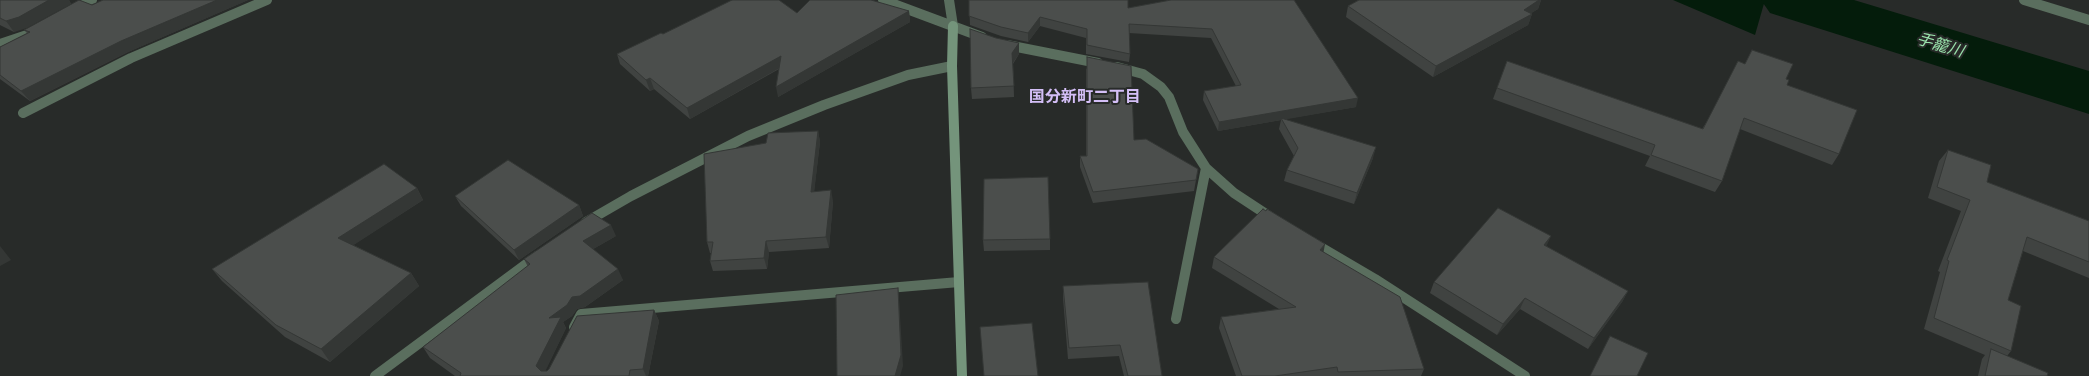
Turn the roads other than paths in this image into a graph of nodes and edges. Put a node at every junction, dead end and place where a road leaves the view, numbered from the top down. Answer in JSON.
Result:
{"nodes":[{"id":1,"x":92,"y":0,"type":"edge"},
{"id":2,"x":267,"y":0,"type":"edge"},
{"id":3,"x":883,"y":0,"type":"edge"},
{"id":4,"x":949,"y":0,"type":"edge"},
{"id":5,"x":2024,"y":0,"type":"edge"},
{"id":6,"x":69,"y":13,"type":"edge"},
{"id":7,"x":2089,"y":20,"type":"edge"},
{"id":8,"x":953,"y":26,"type":"junction"},
{"id":9,"x":38,"y":30,"type":"edge"},
{"id":10,"x":0,"y":44,"type":"edge"},
{"id":11,"x":952,"y":66,"type":"junction"},
{"id":12,"x":23,"y":113,"type":"dead end"},
{"id":13,"x":1206,"y":168,"type":"junction"},
{"id":14,"x":1279,"y":222,"type":"edge"},
{"id":15,"x":578,"y":228,"type":"edge"},
{"id":16,"x":1302,"y":236,"type":"edge"},
{"id":17,"x":547,"y":249,"type":"edge"},
{"id":18,"x":958,"y":282,"type":"junction"},
{"id":19,"x":1176,"y":319,"type":"dead end"},
{"id":20,"x":569,"y":337,"type":"edge"},
{"id":21,"x":375,"y":376,"type":"edge"},
{"id":22,"x":962,"y":376,"type":"edge"},
{"id":23,"x":1525,"y":376,"type":"edge"}],
"edges":[{"from":1,"to":6,"type":"street"},
{"from":2,"to":12,"type":"street"},
{"from":3,"to":8,"type":"street"},
{"from":4,"to":8,"type":"street"},
{"from":5,"to":7,"type":"street"},
{"from":8,"to":11,"type":"street"},
{"from":8,"to":13,"type":"street"},
{"from":9,"to":10,"type":"street"},
{"from":11,"to":15,"type":"street"},
{"from":11,"to":18,"type":"street"},
{"from":13,"to":14,"type":"street"},
{"from":13,"to":19,"type":"street"},
{"from":16,"to":23,"type":"street"},
{"from":17,"to":21,"type":"street"},
{"from":18,"to":20,"type":"street"},
{"from":18,"to":22,"type":"street"}]}
